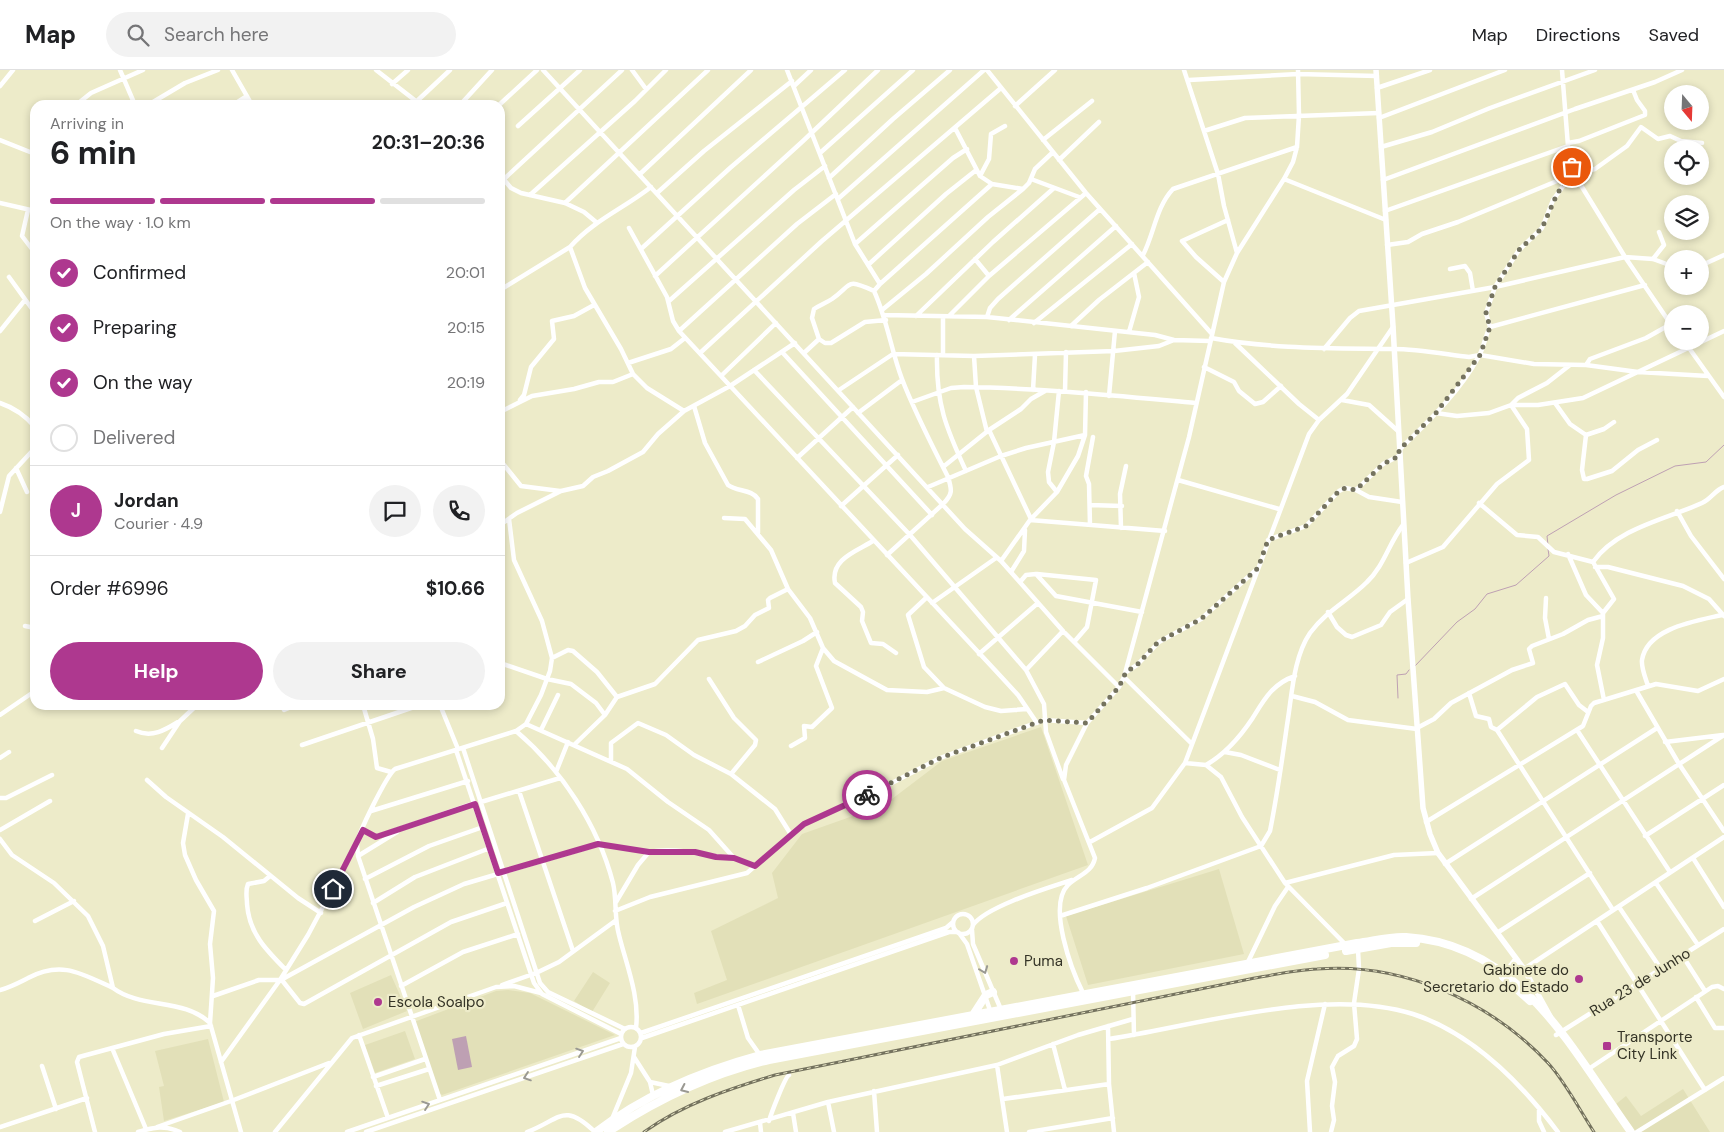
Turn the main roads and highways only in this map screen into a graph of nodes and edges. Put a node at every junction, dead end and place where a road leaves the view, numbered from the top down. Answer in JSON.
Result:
{"nodes":[{"id":1,"x":993,"y":992,"type":"road end"},
{"id":2,"x":1003,"y":1012,"type":"junction"},
{"id":3,"x":973,"y":1015,"type":"junction"},
{"id":4,"x":992,"y":1015,"type":"junction"},
{"id":5,"x":1558,"y":1034,"type":"junction"},
{"id":6,"x":596,"y":1132,"type":"edge"},
{"id":7,"x":608,"y":1132,"type":"edge"},
{"id":8,"x":1625,"y":1132,"type":"edge"},
{"id":9,"x":1631,"y":1132,"type":"edge"}],
"edges":[{"from":1,"to":3,"type":"highway"},
{"from":2,"to":4,"type":"highway"},
{"from":2,"to":5,"type":"highway"},
{"from":2,"to":5,"type":"highway"},
{"from":3,"to":4,"type":"highway"},
{"from":3,"to":6,"type":"highway"},
{"from":4,"to":7,"type":"highway","one_way":true},
{"from":5,"to":8,"type":"highway"},
{"from":5,"to":9,"type":"highway"}]}
